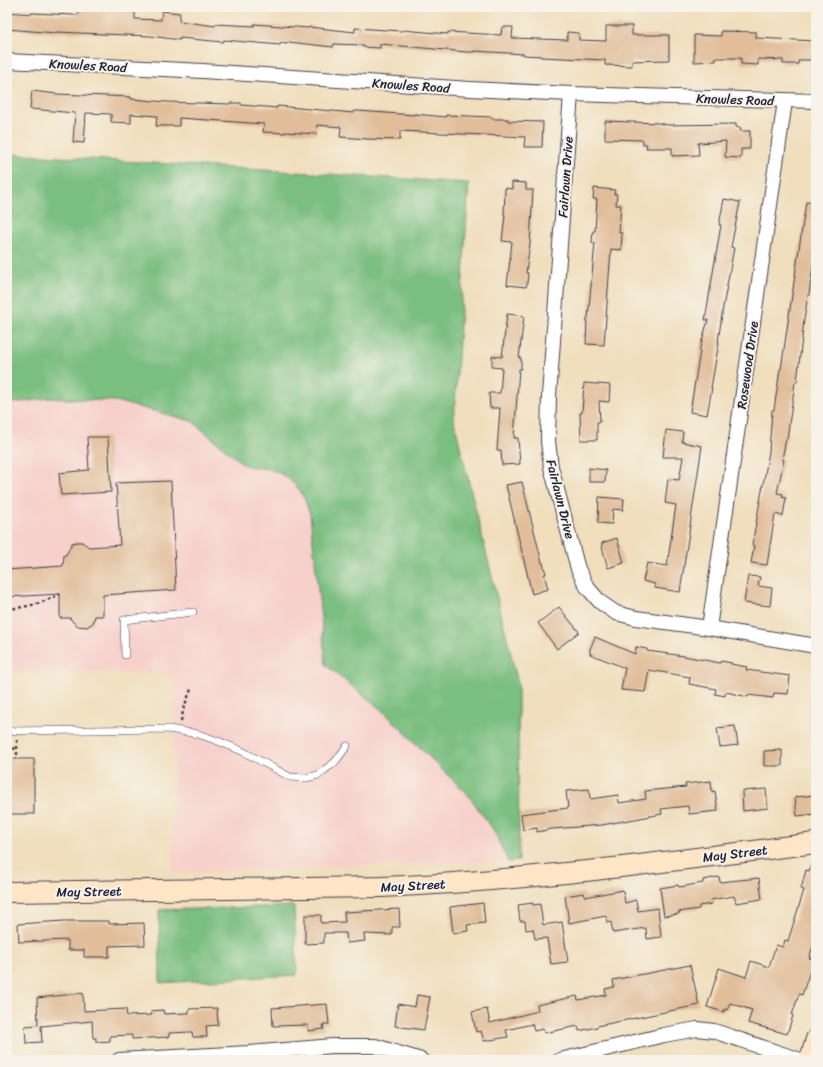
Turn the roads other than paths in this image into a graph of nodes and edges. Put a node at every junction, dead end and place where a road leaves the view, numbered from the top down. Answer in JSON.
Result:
{"nodes":[{"id":1,"x":7,"y":61,"type":"edge"},
{"id":2,"x":571,"y":94,"type":"junction"},
{"id":3,"x":785,"y":101,"type":"junction"},
{"id":4,"x":816,"y":101,"type":"edge"},
{"id":5,"x":193,"y":612,"type":"dead end"},
{"id":6,"x":709,"y":628,"type":"junction"},
{"id":7,"x":816,"y":646,"type":"edge"},
{"id":8,"x":125,"y":656,"type":"dead end"},
{"id":9,"x":7,"y":731,"type":"edge"},
{"id":10,"x":347,"y":746,"type":"dead end"},
{"id":11,"x":816,"y":843,"type":"edge"},
{"id":12,"x":7,"y":892,"type":"edge"},
{"id":13,"x":816,"y":1038,"type":"edge"},
{"id":14,"x":249,"y":1057,"type":"edge"},
{"id":15,"x":119,"y":1060,"type":"edge"},
{"id":16,"x":422,"y":1060,"type":"edge"},
{"id":17,"x":564,"y":1060,"type":"edge"},
{"id":18,"x":800,"y":1060,"type":"edge"},
{"id":19,"x":810,"y":1060,"type":"edge"}],
"edges":[{"from":1,"to":2,"type":"street","name":"Knowles Road"},
{"from":2,"to":3,"type":"street","name":"Knowles Road"},
{"from":2,"to":6,"type":"street","name":"Fairlawn Drive"},
{"from":3,"to":4,"type":"street","name":"Knowles Road"},
{"from":3,"to":6,"type":"street","name":"Rosewood Drive"},
{"from":5,"to":8,"type":"lane"},
{"from":6,"to":7,"type":"street","name":"Fairlawn Drive"},
{"from":9,"to":10,"type":"lane"},
{"from":11,"to":12,"type":"street","name":"May Street"},
{"from":13,"to":19,"type":"street"},
{"from":14,"to":15,"type":"street"},
{"from":14,"to":16,"type":"street"},
{"from":17,"to":18,"type":"street"}]}
